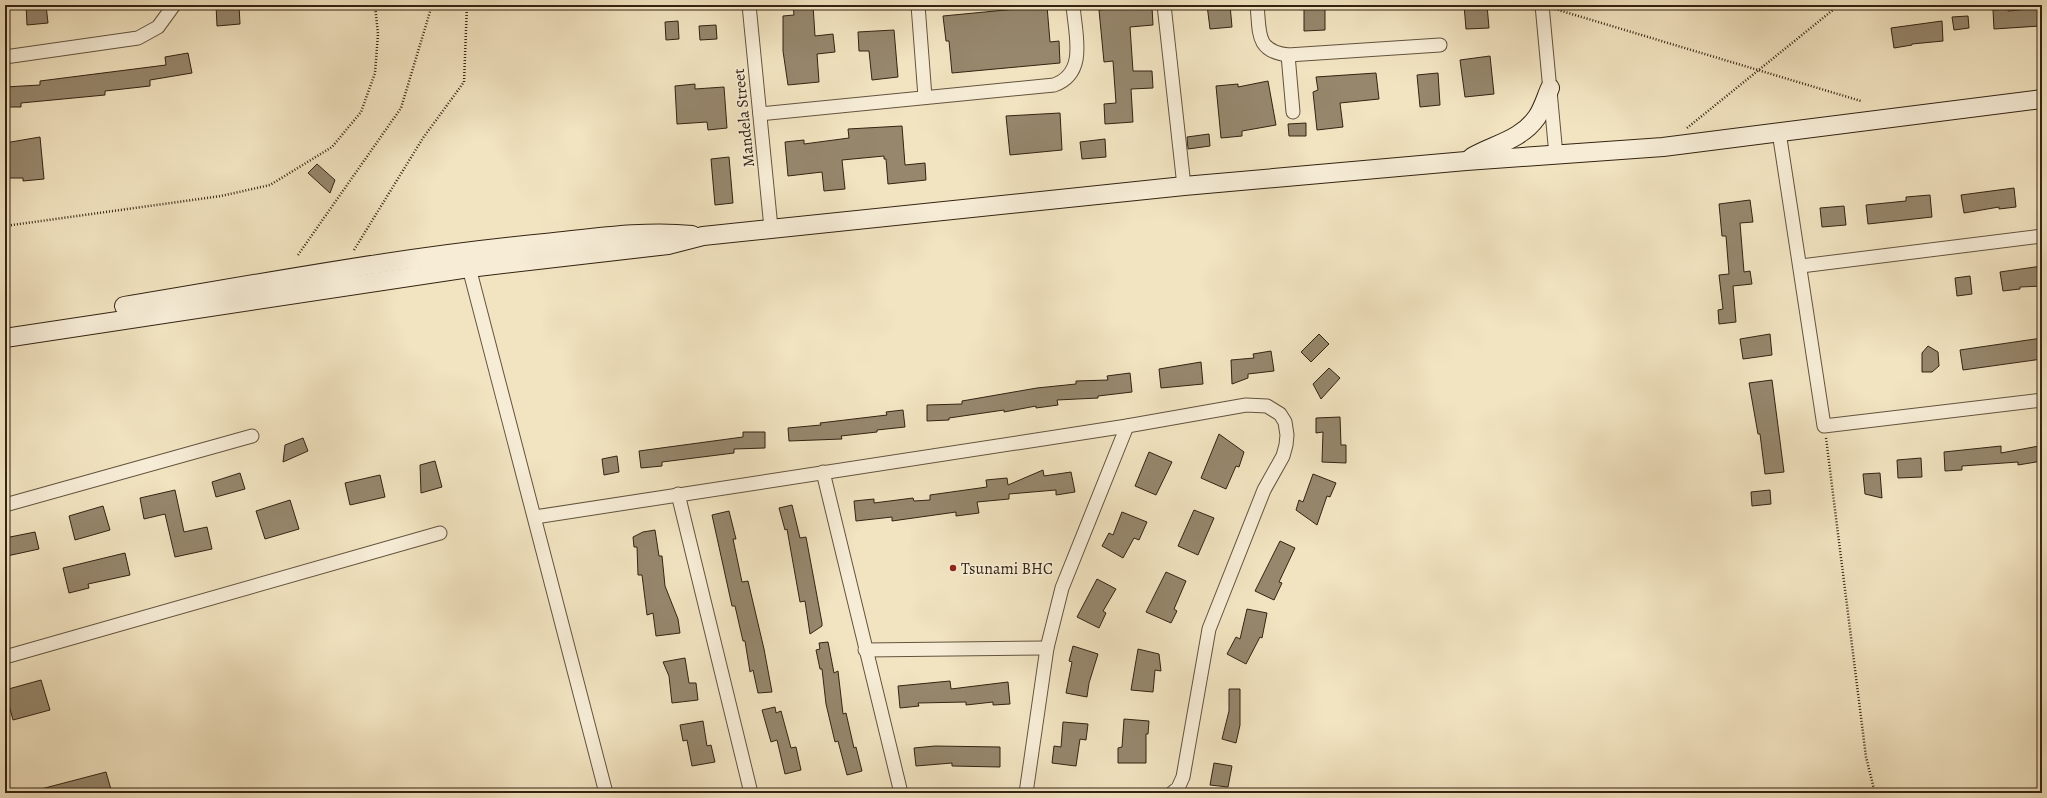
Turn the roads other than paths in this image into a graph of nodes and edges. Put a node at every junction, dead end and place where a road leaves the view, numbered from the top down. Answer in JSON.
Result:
{"nodes":[{"id":1,"x":174,"y":5,"type":"edge"},
{"id":2,"x":749,"y":5,"type":"edge"},
{"id":3,"x":918,"y":5,"type":"edge"},
{"id":4,"x":1073,"y":5,"type":"edge"},
{"id":5,"x":1164,"y":5,"type":"edge"},
{"id":6,"x":1257,"y":5,"type":"edge"},
{"id":7,"x":1546,"y":6,"type":"edge"},
{"id":8,"x":1440,"y":45,"type":"dead end"},
{"id":9,"x":1288,"y":55,"type":"junction"},
{"id":10,"x":5,"y":57,"type":"edge"},
{"id":11,"x":1550,"y":88,"type":"junction"},
{"id":12,"x":925,"y":97,"type":"junction"},
{"id":13,"x":2042,"y":99,"type":"edge"},
{"id":14,"x":1293,"y":112,"type":"dead end"},
{"id":15,"x":760,"y":114,"type":"junction"},
{"id":16,"x":1780,"y":132,"type":"junction"},
{"id":17,"x":1556,"y":155,"type":"junction"},
{"id":18,"x":1466,"y":161,"type":"junction"},
{"id":19,"x":1184,"y":186,"type":"junction"},
{"id":20,"x":771,"y":228,"type":"junction"},
{"id":21,"x":2042,"y":236,"type":"edge"},
{"id":22,"x":467,"y":259,"type":"junction"},
{"id":23,"x":1801,"y":266,"type":"junction"},
{"id":24,"x":5,"y":325,"type":"edge"},
{"id":25,"x":5,"y":338,"type":"edge"},
{"id":26,"x":2042,"y":400,"type":"edge"},
{"id":27,"x":1127,"y":426,"type":"junction"},
{"id":28,"x":252,"y":436,"type":"dead end"},
{"id":29,"x":823,"y":472,"type":"junction"},
{"id":30,"x":678,"y":494,"type":"junction"},
{"id":31,"x":5,"y":505,"type":"edge"},
{"id":32,"x":535,"y":517,"type":"junction"},
{"id":33,"x":440,"y":533,"type":"dead end"},
{"id":34,"x":1047,"y":648,"type":"junction"},
{"id":35,"x":865,"y":650,"type":"junction"},
{"id":36,"x":5,"y":657,"type":"edge"},
{"id":37,"x":606,"y":793,"type":"edge"},
{"id":38,"x":751,"y":793,"type":"edge"},
{"id":39,"x":901,"y":793,"type":"edge"},
{"id":40,"x":1026,"y":793,"type":"edge"},
{"id":41,"x":1172,"y":793,"type":"edge"}],
"edges":[{"from":1,"to":10,"type":"street"},
{"from":2,"to":15,"type":"street","name":"Mandela Street"},
{"from":3,"to":12,"type":"street"},
{"from":4,"to":12,"type":"street"},
{"from":5,"to":19,"type":"street"},
{"from":6,"to":9,"type":"street"},
{"from":7,"to":11,"type":"street"},
{"from":8,"to":9,"type":"street"},
{"from":9,"to":14,"type":"street"},
{"from":11,"to":17,"type":"street"},
{"from":11,"to":18,"type":"main road"},
{"from":12,"to":15,"type":"street"},
{"from":13,"to":16,"type":"main road"},
{"from":15,"to":20,"type":"street","name":"Mandela Street"},
{"from":16,"to":17,"type":"main road"},
{"from":16,"to":23,"type":"street"},
{"from":17,"to":18,"type":"main road"},
{"from":18,"to":19,"type":"main road"},
{"from":19,"to":20,"type":"main road"},
{"from":20,"to":22,"type":"main road"},
{"from":21,"to":23,"type":"street"},
{"from":22,"to":24,"type":"main road"},
{"from":22,"to":25,"type":"main road"},
{"from":22,"to":32,"type":"street"},
{"from":23,"to":26,"type":"street"},
{"from":27,"to":29,"type":"street"},
{"from":27,"to":34,"type":"street"},
{"from":27,"to":41,"type":"street"},
{"from":28,"to":31,"type":"street"},
{"from":29,"to":30,"type":"street"},
{"from":29,"to":35,"type":"street"},
{"from":30,"to":32,"type":"street"},
{"from":30,"to":38,"type":"street"},
{"from":32,"to":37,"type":"street"},
{"from":33,"to":36,"type":"street"},
{"from":34,"to":35,"type":"street"},
{"from":34,"to":40,"type":"street"},
{"from":35,"to":39,"type":"street"}]}
